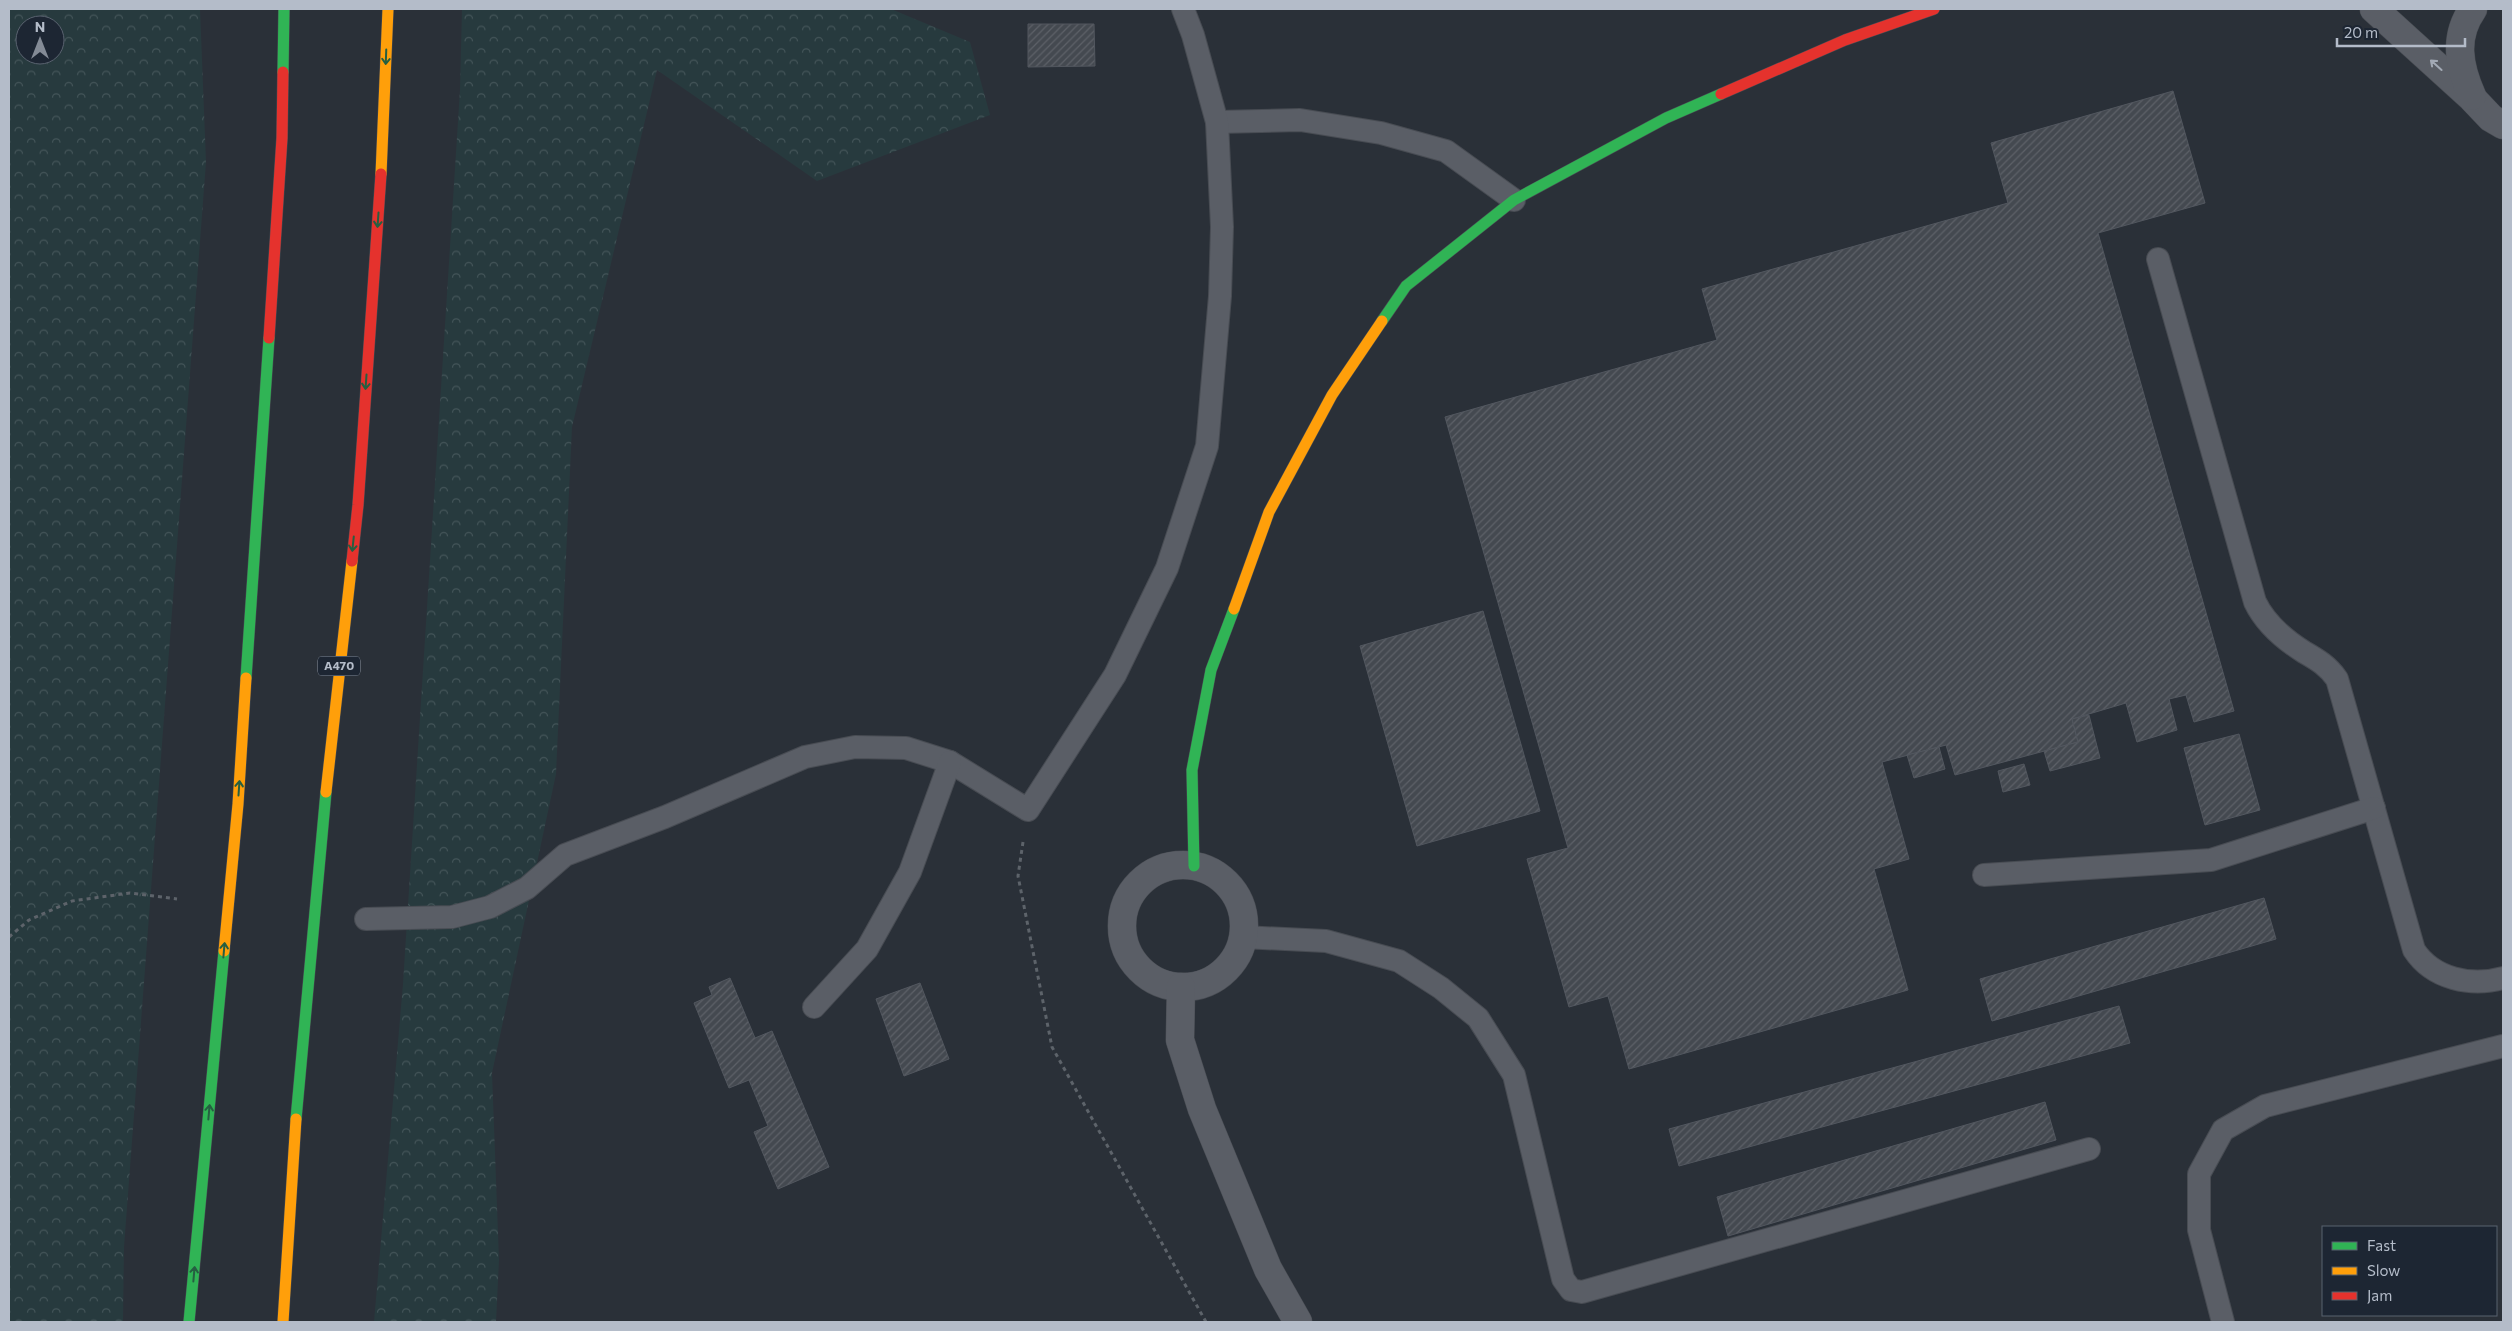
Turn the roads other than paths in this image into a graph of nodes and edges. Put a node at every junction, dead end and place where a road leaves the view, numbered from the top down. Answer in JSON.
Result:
{"nodes":[{"id":1,"x":284,"y":9,"type":"edge"},
{"id":2,"x":388,"y":9,"type":"edge"},
{"id":3,"x":1183,"y":9,"type":"edge"},
{"id":4,"x":1934,"y":9,"type":"edge"},
{"id":5,"x":2374,"y":9,"type":"edge"},
{"id":6,"x":2473,"y":9,"type":"edge"},
{"id":7,"x":2472,"y":98,"type":"junction"},
{"id":8,"x":1217,"y":122,"type":"junction"},
{"id":9,"x":2497,"y":122,"type":"edge"},
{"id":10,"x":2503,"y":147,"type":"edge"},
{"id":11,"x":1514,"y":200,"type":"junction"},
{"id":12,"x":2158,"y":259,"type":"dead end"},
{"id":13,"x":950,"y":762,"type":"junction"},
{"id":14,"x":2374,"y":808,"type":"junction"},
{"id":15,"x":1194,"y":866,"type":"junction"},
{"id":16,"x":1984,"y":875,"type":"dead end"},
{"id":17,"x":366,"y":919,"type":"dead end"},
{"id":18,"x":1243,"y":937,"type":"junction"},
{"id":19,"x":2503,"y":978,"type":"edge"},
{"id":20,"x":1181,"y":988,"type":"junction"},
{"id":21,"x":814,"y":1007,"type":"dead end"},
{"id":22,"x":2503,"y":1046,"type":"edge"},
{"id":23,"x":2089,"y":1149,"type":"dead end"},
{"id":24,"x":189,"y":1322,"type":"edge"},
{"id":25,"x":283,"y":1322,"type":"edge"},
{"id":26,"x":1298,"y":1322,"type":"edge"},
{"id":27,"x":2223,"y":1322,"type":"edge"}],
"edges":[{"from":24,"to":1,"type":"main road","one_way":true},
{"from":2,"to":25,"type":"main road","number":"A470","one_way":true},
{"from":3,"to":8,"type":"lane"},
{"from":4,"to":11,"type":"main road"},
{"from":7,"to":5,"type":"street","one_way":true},
{"from":6,"to":7,"type":"street"},
{"from":7,"to":9,"type":"street"},
{"from":8,"to":11,"type":"lane"},
{"from":8,"to":13,"type":"lane"},
{"from":9,"to":10,"type":"street"},
{"from":11,"to":15,"type":"main road"},
{"from":12,"to":14,"type":"lane"},
{"from":13,"to":17,"type":"lane"},
{"from":13,"to":21,"type":"lane"},
{"from":14,"to":16,"type":"lane"},
{"from":14,"to":19,"type":"lane"},
{"from":15,"to":18,"type":"street"},
{"from":15,"to":20,"type":"street"},
{"from":18,"to":20,"type":"street"},
{"from":18,"to":23,"type":"lane"},
{"from":20,"to":26,"type":"street"},
{"from":22,"to":27,"type":"lane"}]}
